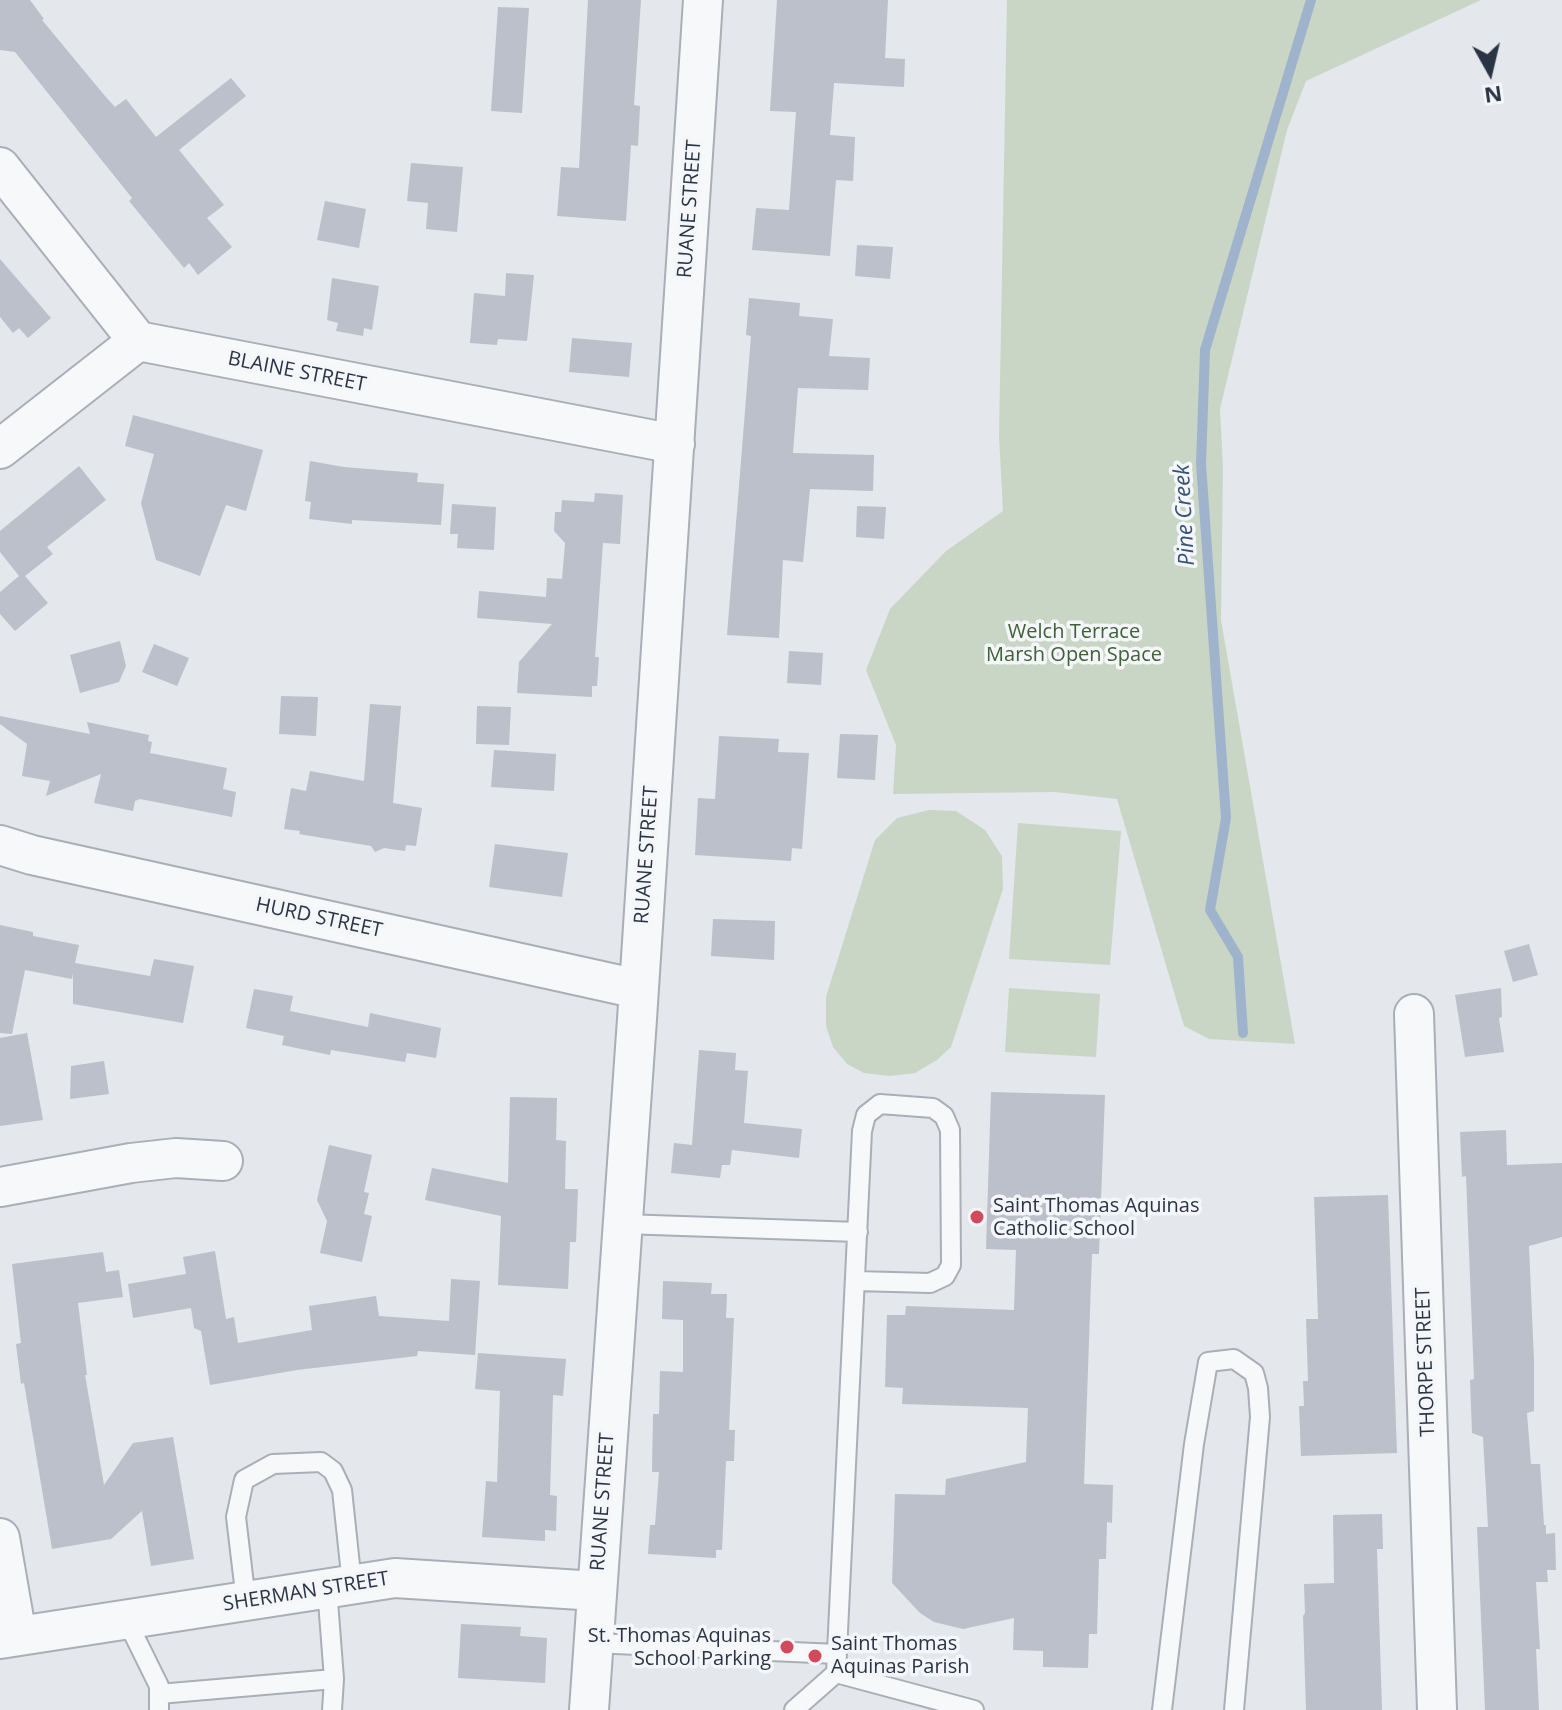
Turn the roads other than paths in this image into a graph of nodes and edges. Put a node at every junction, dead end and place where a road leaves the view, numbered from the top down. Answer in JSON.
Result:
{"nodes":[{"id":1,"x":703,"y":0,"type":"edge"},
{"id":2,"x":0,"y":167,"type":"edge"},
{"id":3,"x":138,"y":341,"type":"junction"},
{"id":4,"x":675,"y":444,"type":"junction"},
{"id":5,"x":0,"y":449,"type":"edge"},
{"id":6,"x":0,"y":845,"type":"edge"},
{"id":7,"x":638,"y":989,"type":"junction"},
{"id":8,"x":1414,"y":1014,"type":"dead end"},
{"id":9,"x":223,"y":1161,"type":"dead end"},
{"id":10,"x":0,"y":1187,"type":"edge"},
{"id":11,"x":623,"y":1224,"type":"junction"},
{"id":12,"x":858,"y":1232,"type":"junction"},
{"id":13,"x":856,"y":1281,"type":"junction"},
{"id":14,"x":0,"y":1538,"type":"edge"},
{"id":15,"x":339,"y":1586,"type":"junction"},
{"id":16,"x":596,"y":1591,"type":"junction"},
{"id":17,"x":246,"y":1601,"type":"junction"},
{"id":18,"x":126,"y":1619,"type":"junction"},
{"id":19,"x":9,"y":1637,"type":"edge"},
{"id":20,"x":593,"y":1643,"type":"junction"},
{"id":21,"x":836,"y":1663,"type":"junction"},
{"id":22,"x":334,"y":1679,"type":"junction"},
{"id":23,"x":159,"y":1702,"type":"edge"},
{"id":24,"x":332,"y":1710,"type":"edge"},
{"id":25,"x":589,"y":1710,"type":"edge"},
{"id":26,"x":794,"y":1710,"type":"edge"},
{"id":27,"x":974,"y":1710,"type":"edge"},
{"id":28,"x":1162,"y":1710,"type":"edge"},
{"id":29,"x":1234,"y":1710,"type":"edge"},
{"id":30,"x":1437,"y":1710,"type":"edge"}],
"edges":[{"from":1,"to":4,"type":"street","name":"RUANE STREET"},
{"from":2,"to":3,"type":"street"},
{"from":3,"to":4,"type":"street","name":"BLAINE STREET"},
{"from":3,"to":5,"type":"street"},
{"from":4,"to":7,"type":"street","name":"RUANE STREET"},
{"from":6,"to":7,"type":"street","name":"HURD STREET"},
{"from":7,"to":11,"type":"street","name":"RUANE STREET"},
{"from":8,"to":30,"type":"street","name":"THORPE STREET"},
{"from":9,"to":10,"type":"street"},
{"from":11,"to":12,"type":"lane"},
{"from":11,"to":16,"type":"street","name":"RUANE STREET"},
{"from":12,"to":13,"type":"lane"},
{"from":12,"to":13,"type":"lane"},
{"from":13,"to":21,"type":"lane"},
{"from":14,"to":19,"type":"street","name":"SHERMAN STREET"},
{"from":15,"to":16,"type":"street","name":"SHERMAN STREET"},
{"from":15,"to":17,"type":"street","name":"SHERMAN STREET"},
{"from":15,"to":17,"type":"lane"},
{"from":15,"to":22,"type":"lane"},
{"from":16,"to":20,"type":"street","name":"RUANE STREET"},
{"from":17,"to":18,"type":"street","name":"SHERMAN STREET"},
{"from":18,"to":19,"type":"street","name":"SHERMAN STREET"},
{"from":18,"to":23,"type":"lane"},
{"from":20,"to":21,"type":"lane"},
{"from":20,"to":25,"type":"street","name":"RUANE STREET"},
{"from":21,"to":26,"type":"lane"},
{"from":21,"to":27,"type":"lane"},
{"from":22,"to":23,"type":"lane"},
{"from":22,"to":24,"type":"lane"},
{"from":28,"to":29,"type":"lane"}]}
